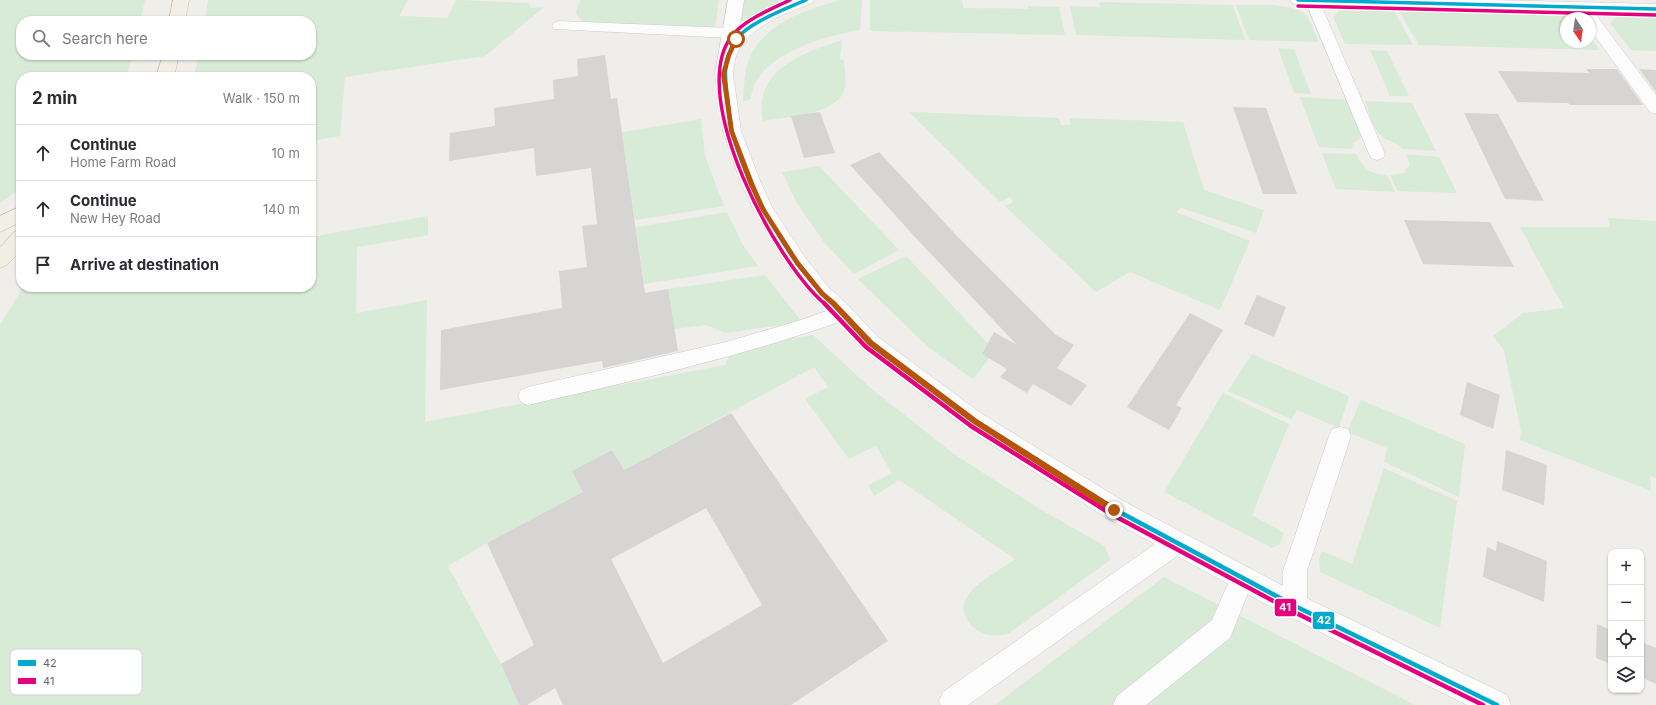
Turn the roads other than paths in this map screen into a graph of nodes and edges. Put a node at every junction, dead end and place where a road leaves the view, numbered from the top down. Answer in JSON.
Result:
{"nodes":[{"id":1,"x":181,"y":0,"type":"edge"},
{"id":2,"x":736,"y":0,"type":"edge"},
{"id":3,"x":806,"y":0,"type":"edge"},
{"id":4,"x":1298,"y":0,"type":"edge"},
{"id":5,"x":1312,"y":0,"type":"edge"},
{"id":6,"x":1656,"y":9,"type":"edge"},
{"id":7,"x":1560,"y":13,"type":"edge"},
{"id":8,"x":1596,"y":13,"type":"edge"},
{"id":9,"x":178,"y":16,"type":"edge"},
{"id":10,"x":559,"y":26,"type":"dead end"},
{"id":11,"x":1596,"y":26,"type":"edge"},
{"id":12,"x":730,"y":33,"type":"junction"},
{"id":13,"x":170,"y":60,"type":"edge"},
{"id":14,"x":166,"y":72,"type":"edge"},
{"id":15,"x":724,"y":74,"type":"junction"},
{"id":16,"x":1656,"y":108,"type":"edge"},
{"id":17,"x":1377,"y":154,"type":"dead end"},
{"id":18,"x":16,"y":216,"type":"edge"},
{"id":19,"x":0,"y":225,"type":"edge"},
{"id":20,"x":16,"y":242,"type":"edge"},
{"id":21,"x":0,"y":260,"type":"edge"},
{"id":22,"x":843,"y":313,"type":"junction"},
{"id":23,"x":528,"y":396,"type":"dead end"},
{"id":24,"x":1340,"y":436,"type":"dead end"},
{"id":25,"x":1176,"y":543,"type":"junction"},
{"id":26,"x":1242,"y":578,"type":"junction"},
{"id":27,"x":1295,"y":606,"type":"junction"},
{"id":28,"x":952,"y":701,"type":"dead end"},
{"id":29,"x":1126,"y":705,"type":"edge"},
{"id":30,"x":1497,"y":705,"type":"edge"}],
"edges":[{"from":1,"to":9,"type":"highway"},
{"from":2,"to":12,"type":"street"},
{"from":3,"to":15,"type":"street"},
{"from":4,"to":5,"type":"street"},
{"from":5,"to":7,"type":"street"},
{"from":5,"to":17,"type":"lane"},
{"from":6,"to":8,"type":"street"},
{"from":10,"to":12,"type":"lane"},
{"from":11,"to":16,"type":"street"},
{"from":12,"to":15,"type":"street"},
{"from":13,"to":14,"type":"highway"},
{"from":15,"to":22,"type":"street"},
{"from":18,"to":19,"type":"highway"},
{"from":20,"to":21,"type":"highway"},
{"from":22,"to":23,"type":"lane"},
{"from":22,"to":25,"type":"street"},
{"from":24,"to":27,"type":"lane"},
{"from":25,"to":26,"type":"street"},
{"from":25,"to":28,"type":"lane"},
{"from":26,"to":27,"type":"street"},
{"from":26,"to":29,"type":"lane"},
{"from":27,"to":30,"type":"street"}]}
